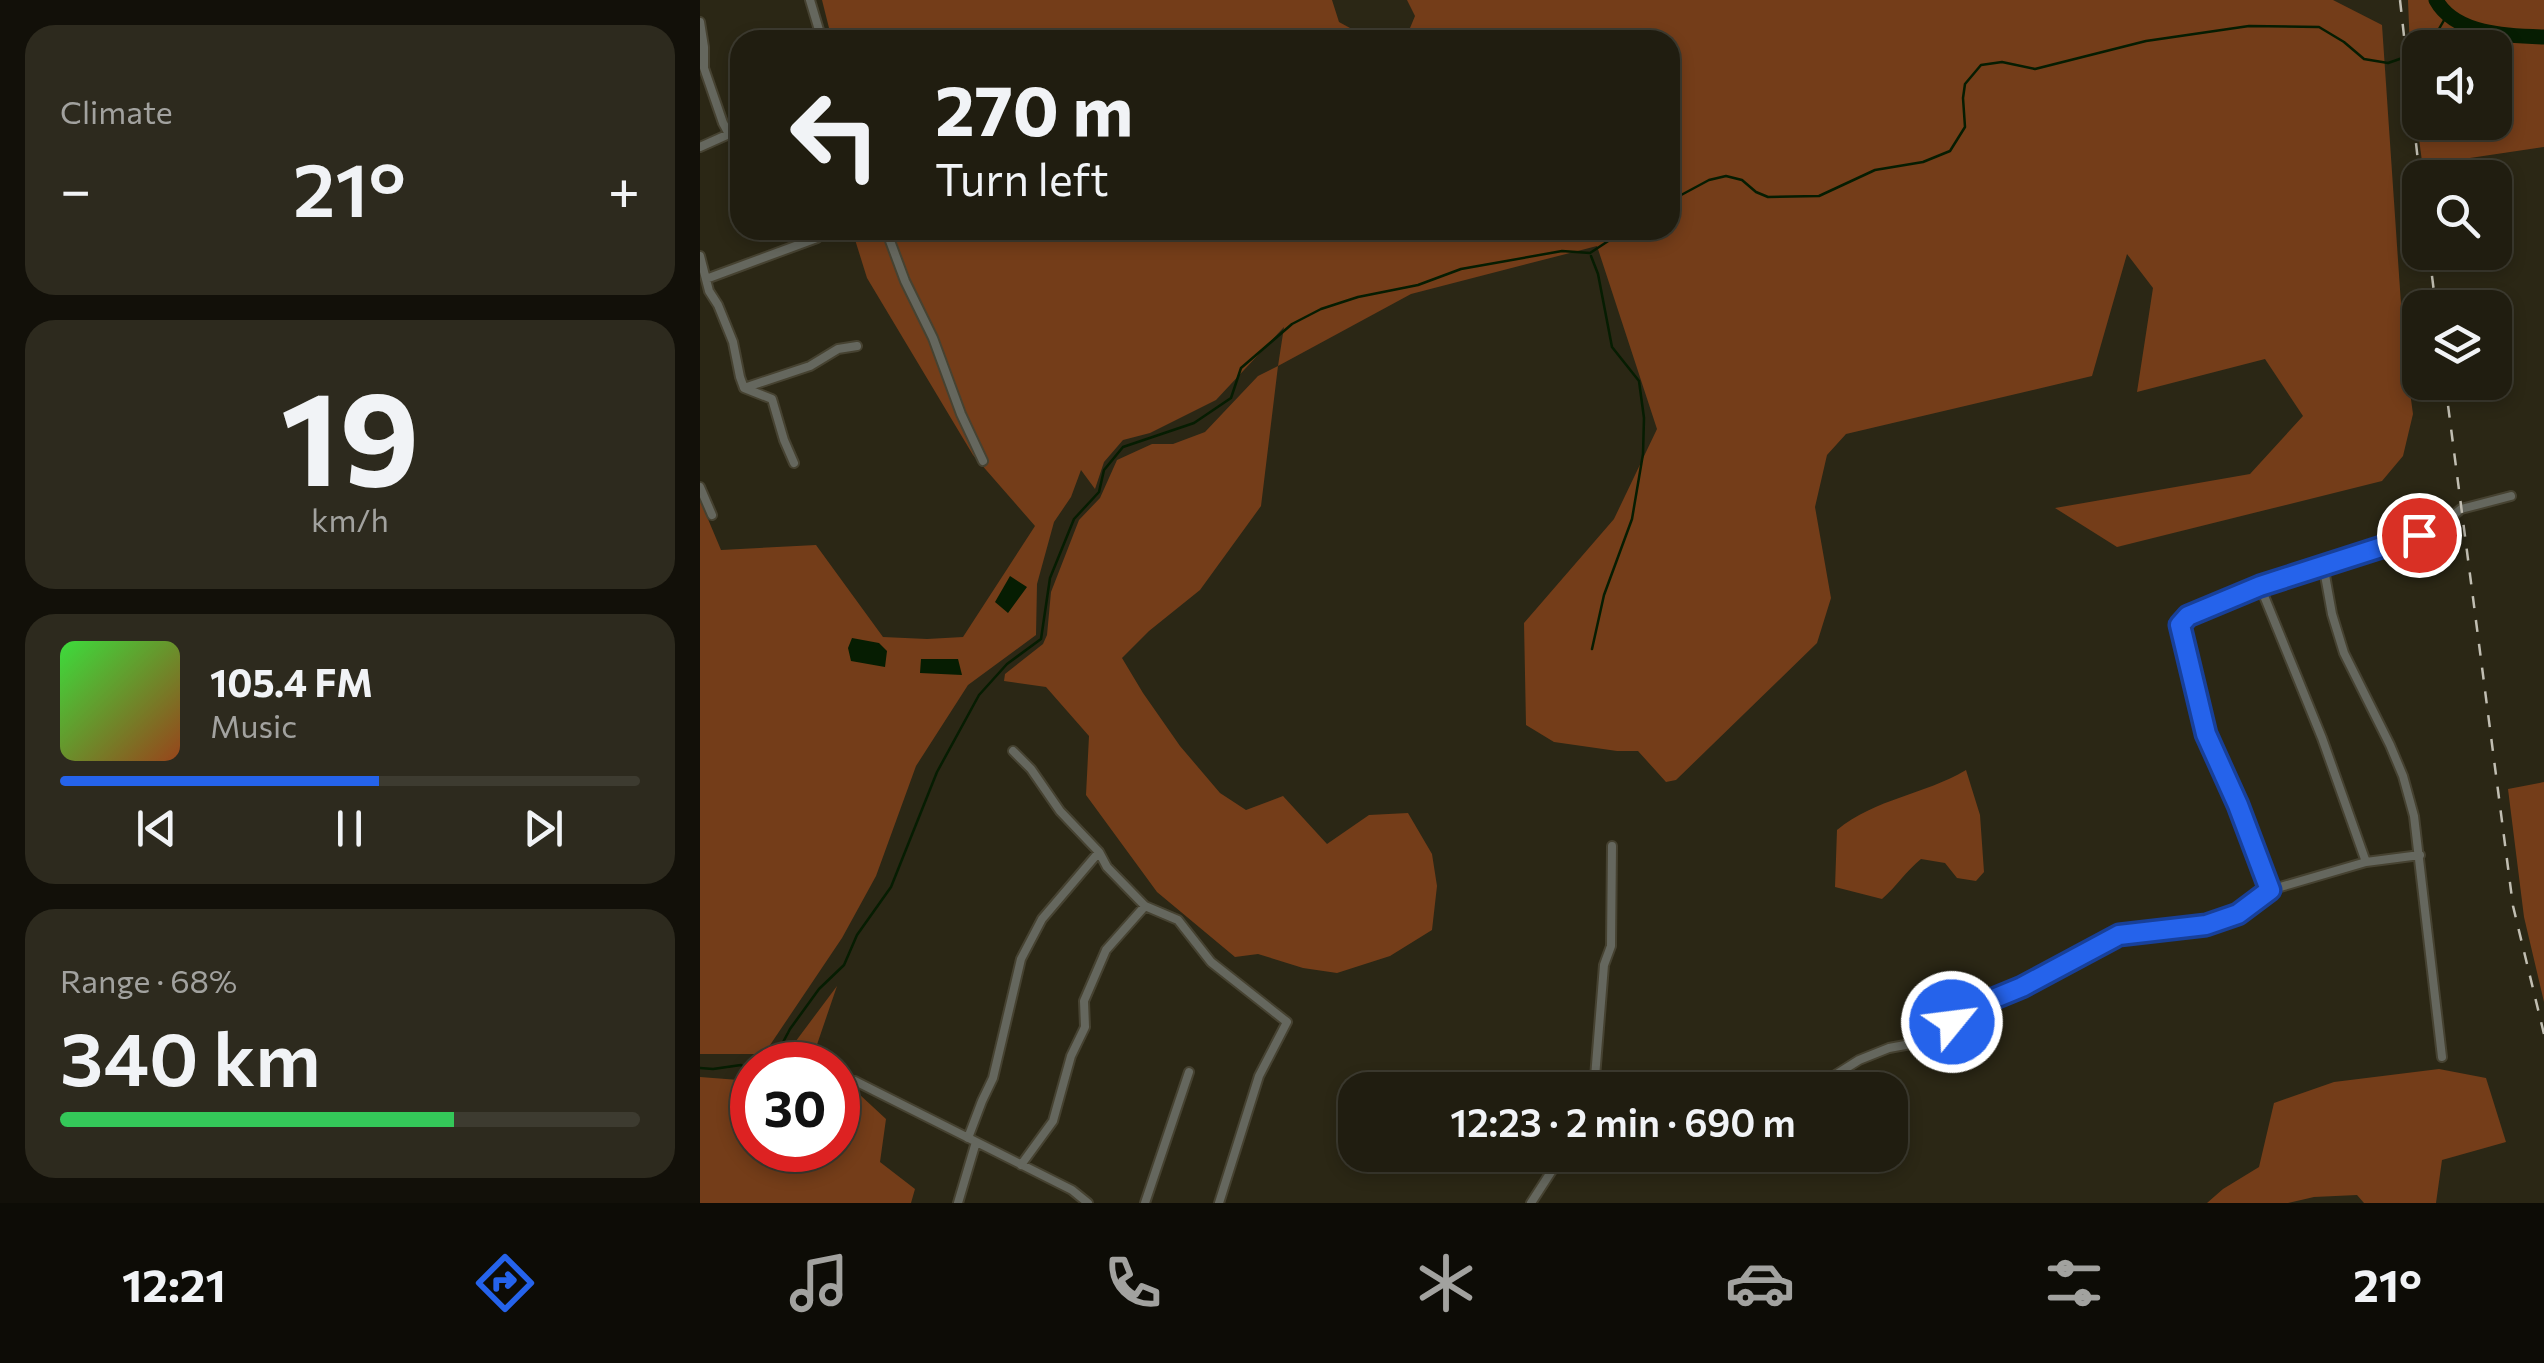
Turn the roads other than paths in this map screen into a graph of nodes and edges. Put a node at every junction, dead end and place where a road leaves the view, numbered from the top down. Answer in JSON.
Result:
{"nodes":[{"id":1,"x":810,"y":0,"type":"edge"},
{"id":2,"x":700,"y":22,"type":"edge"},
{"id":3,"x":819,"y":30,"type":"edge"},
{"id":4,"x":700,"y":148,"type":"edge"},
{"id":5,"x":811,"y":240,"type":"edge"},
{"id":6,"x":890,"y":240,"type":"edge"},
{"id":7,"x":700,"y":256,"type":"edge"},
{"id":8,"x":706,"y":279,"type":"junction"},
{"id":9,"x":856,"y":346,"type":"dead end"},
{"id":10,"x":744,"y":388,"type":"junction"},
{"id":11,"x":983,"y":460,"type":"dead end"},
{"id":12,"x":794,"y":463,"type":"dead end"},
{"id":13,"x":700,"y":487,"type":"edge"},
{"id":14,"x":2511,"y":496,"type":"dead end"},
{"id":15,"x":712,"y":515,"type":"dead end"},
{"id":16,"x":2324,"y":564,"type":"junction"},
{"id":17,"x":2260,"y":586,"type":"junction"},
{"id":18,"x":1013,"y":750,"type":"dead end"},
{"id":19,"x":1612,"y":846,"type":"dead end"},
{"id":20,"x":1099,"y":852,"type":"junction"},
{"id":21,"x":2420,"y":855,"type":"junction"},
{"id":22,"x":2366,"y":862,"type":"junction"},
{"id":23,"x":2270,"y":890,"type":"junction"},
{"id":24,"x":1145,"y":906,"type":"junction"},
{"id":25,"x":2442,"y":1057,"type":"dead end"},
{"id":26,"x":1188,"y":1072,"type":"dead end"},
{"id":27,"x":1595,"y":1072,"type":"edge"},
{"id":28,"x":1840,"y":1072,"type":"edge"},
{"id":29,"x":860,"y":1084,"type":"edge"},
{"id":30,"x":972,"y":1140,"type":"junction"},
{"id":31,"x":1021,"y":1164,"type":"junction"},
{"id":32,"x":1551,"y":1172,"type":"edge"},
{"id":33,"x":958,"y":1203,"type":"edge"},
{"id":34,"x":1088,"y":1203,"type":"edge"},
{"id":35,"x":1144,"y":1203,"type":"edge"},
{"id":36,"x":1219,"y":1203,"type":"edge"},
{"id":37,"x":1530,"y":1203,"type":"edge"}],
"edges":[{"from":1,"to":3,"type":"street"},
{"from":2,"to":4,"type":"street"},
{"from":5,"to":8,"type":"street"},
{"from":6,"to":11,"type":"street"},
{"from":7,"to":8,"type":"street"},
{"from":8,"to":10,"type":"street"},
{"from":9,"to":10,"type":"street"},
{"from":10,"to":12,"type":"street"},
{"from":13,"to":15,"type":"street"},
{"from":14,"to":16,"type":"street"},
{"from":16,"to":17,"type":"street"},
{"from":16,"to":21,"type":"street"},
{"from":17,"to":22,"type":"street"},
{"from":17,"to":23,"type":"street"},
{"from":18,"to":20,"type":"street"},
{"from":19,"to":27,"type":"street"},
{"from":20,"to":24,"type":"street"},
{"from":20,"to":30,"type":"street"},
{"from":21,"to":22,"type":"street"},
{"from":21,"to":25,"type":"street"},
{"from":22,"to":23,"type":"street"},
{"from":23,"to":28,"type":"street"},
{"from":24,"to":31,"type":"street"},
{"from":24,"to":36,"type":"street"},
{"from":26,"to":35,"type":"street"},
{"from":29,"to":30,"type":"street"},
{"from":30,"to":31,"type":"street"},
{"from":30,"to":33,"type":"street"},
{"from":31,"to":34,"type":"street"},
{"from":32,"to":37,"type":"street"}]}
